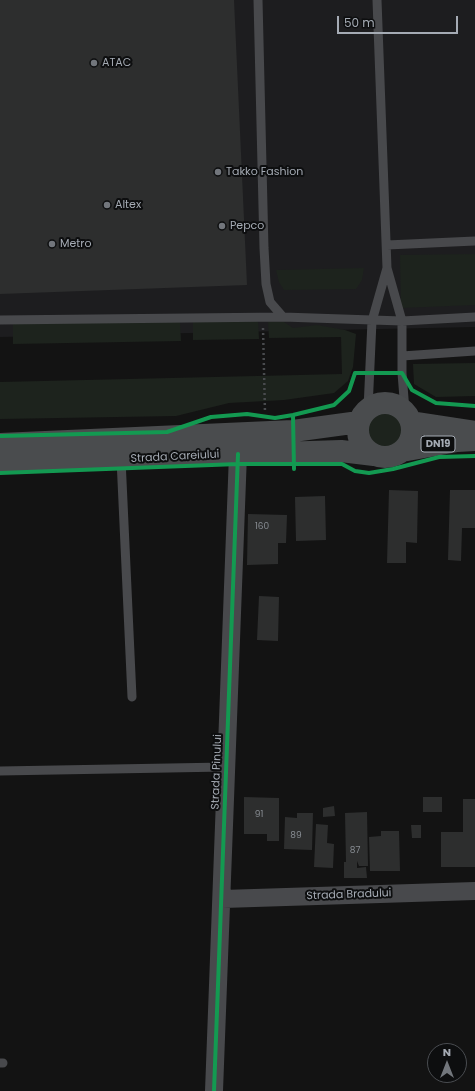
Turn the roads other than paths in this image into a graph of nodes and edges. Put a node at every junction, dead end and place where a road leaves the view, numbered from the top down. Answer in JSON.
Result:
{"nodes":[{"id":1,"x":258,"y":0,"type":"edge"},
{"id":2,"x":377,"y":0,"type":"edge"},
{"id":3,"x":475,"y":241,"type":"edge"},
{"id":4,"x":387,"y":245,"type":"junction"},
{"id":5,"x":387,"y":268,"type":"junction"},
{"id":6,"x":283,"y":317,"type":"junction"},
{"id":7,"x":475,"y":317,"type":"edge"},
{"id":8,"x":0,"y":320,"type":"edge"},
{"id":9,"x":372,"y":321,"type":"junction"},
{"id":10,"x":402,"y":321,"type":"junction"},
{"id":11,"x":475,"y":351,"type":"edge"},
{"id":12,"x":402,"y":356,"type":"junction"},
{"id":13,"x":363,"y":415,"type":"junction"},
{"id":14,"x":408,"y":416,"type":"junction"},
{"id":15,"x":475,"y":432,"type":"edge"},
{"id":16,"x":475,"y":440,"type":"edge"},
{"id":17,"x":0,"y":444,"type":"edge"},
{"id":18,"x":402,"y":451,"type":"junction"},
{"id":19,"x":238,"y":454,"type":"junction"},
{"id":20,"x":374,"y":455,"type":"junction"},
{"id":21,"x":121,"y":459,"type":"junction"},
{"id":22,"x":0,"y":462,"type":"edge"},
{"id":23,"x":132,"y":697,"type":"dead end"},
{"id":24,"x":225,"y":767,"type":"junction"},
{"id":25,"x":0,"y":771,"type":"edge"},
{"id":26,"x":475,"y":891,"type":"edge"},
{"id":27,"x":223,"y":899,"type":"junction"},
{"id":28,"x":214,"y":1091,"type":"edge"}],
"edges":[{"from":1,"to":6,"type":"lane"},
{"from":2,"to":4,"type":"lane"},
{"from":3,"to":4,"type":"lane"},
{"from":4,"to":5,"type":"lane"},
{"from":5,"to":9,"type":"lane"},
{"from":5,"to":10,"type":"lane"},
{"from":6,"to":8,"type":"lane"},
{"from":6,"to":9,"type":"lane"},
{"from":7,"to":10,"type":"lane"},
{"from":9,"to":10,"type":"lane"},
{"from":9,"to":13,"type":"lane"},
{"from":10,"to":12,"type":"lane"},
{"from":11,"to":12,"type":"lane"},
{"from":12,"to":14,"type":"lane"},
{"from":13,"to":14,"type":"main road","number":"DN19"},
{"from":13,"to":17,"type":"main road","name":"Strada Careiului","number":"DN19"},
{"from":13,"to":20,"type":"main road"},
{"from":14,"to":15,"type":"main road","number":"DN19"},
{"from":14,"to":18,"type":"main road","number":"DN19"},
{"from":16,"to":18,"type":"main road","number":"DN19"},
{"from":18,"to":20,"type":"main road","number":"DN19"},
{"from":19,"to":20,"type":"main road","name":"Strada Careiului","number":"DN19"},
{"from":19,"to":21,"type":"main road","name":"Strada Careiului","number":"DN19"},
{"from":19,"to":24,"type":"street","name":"Strada Pinului"},
{"from":21,"to":22,"type":"main road","name":"Strada Careiului","number":"DN19"},
{"from":21,"to":23,"type":"lane"},
{"from":24,"to":25,"type":"lane"},
{"from":24,"to":27,"type":"street","name":"Strada Pinului"},
{"from":26,"to":27,"type":"street","name":"Strada Bradului"},
{"from":27,"to":28,"type":"street","name":"Strada Pinului"}]}
